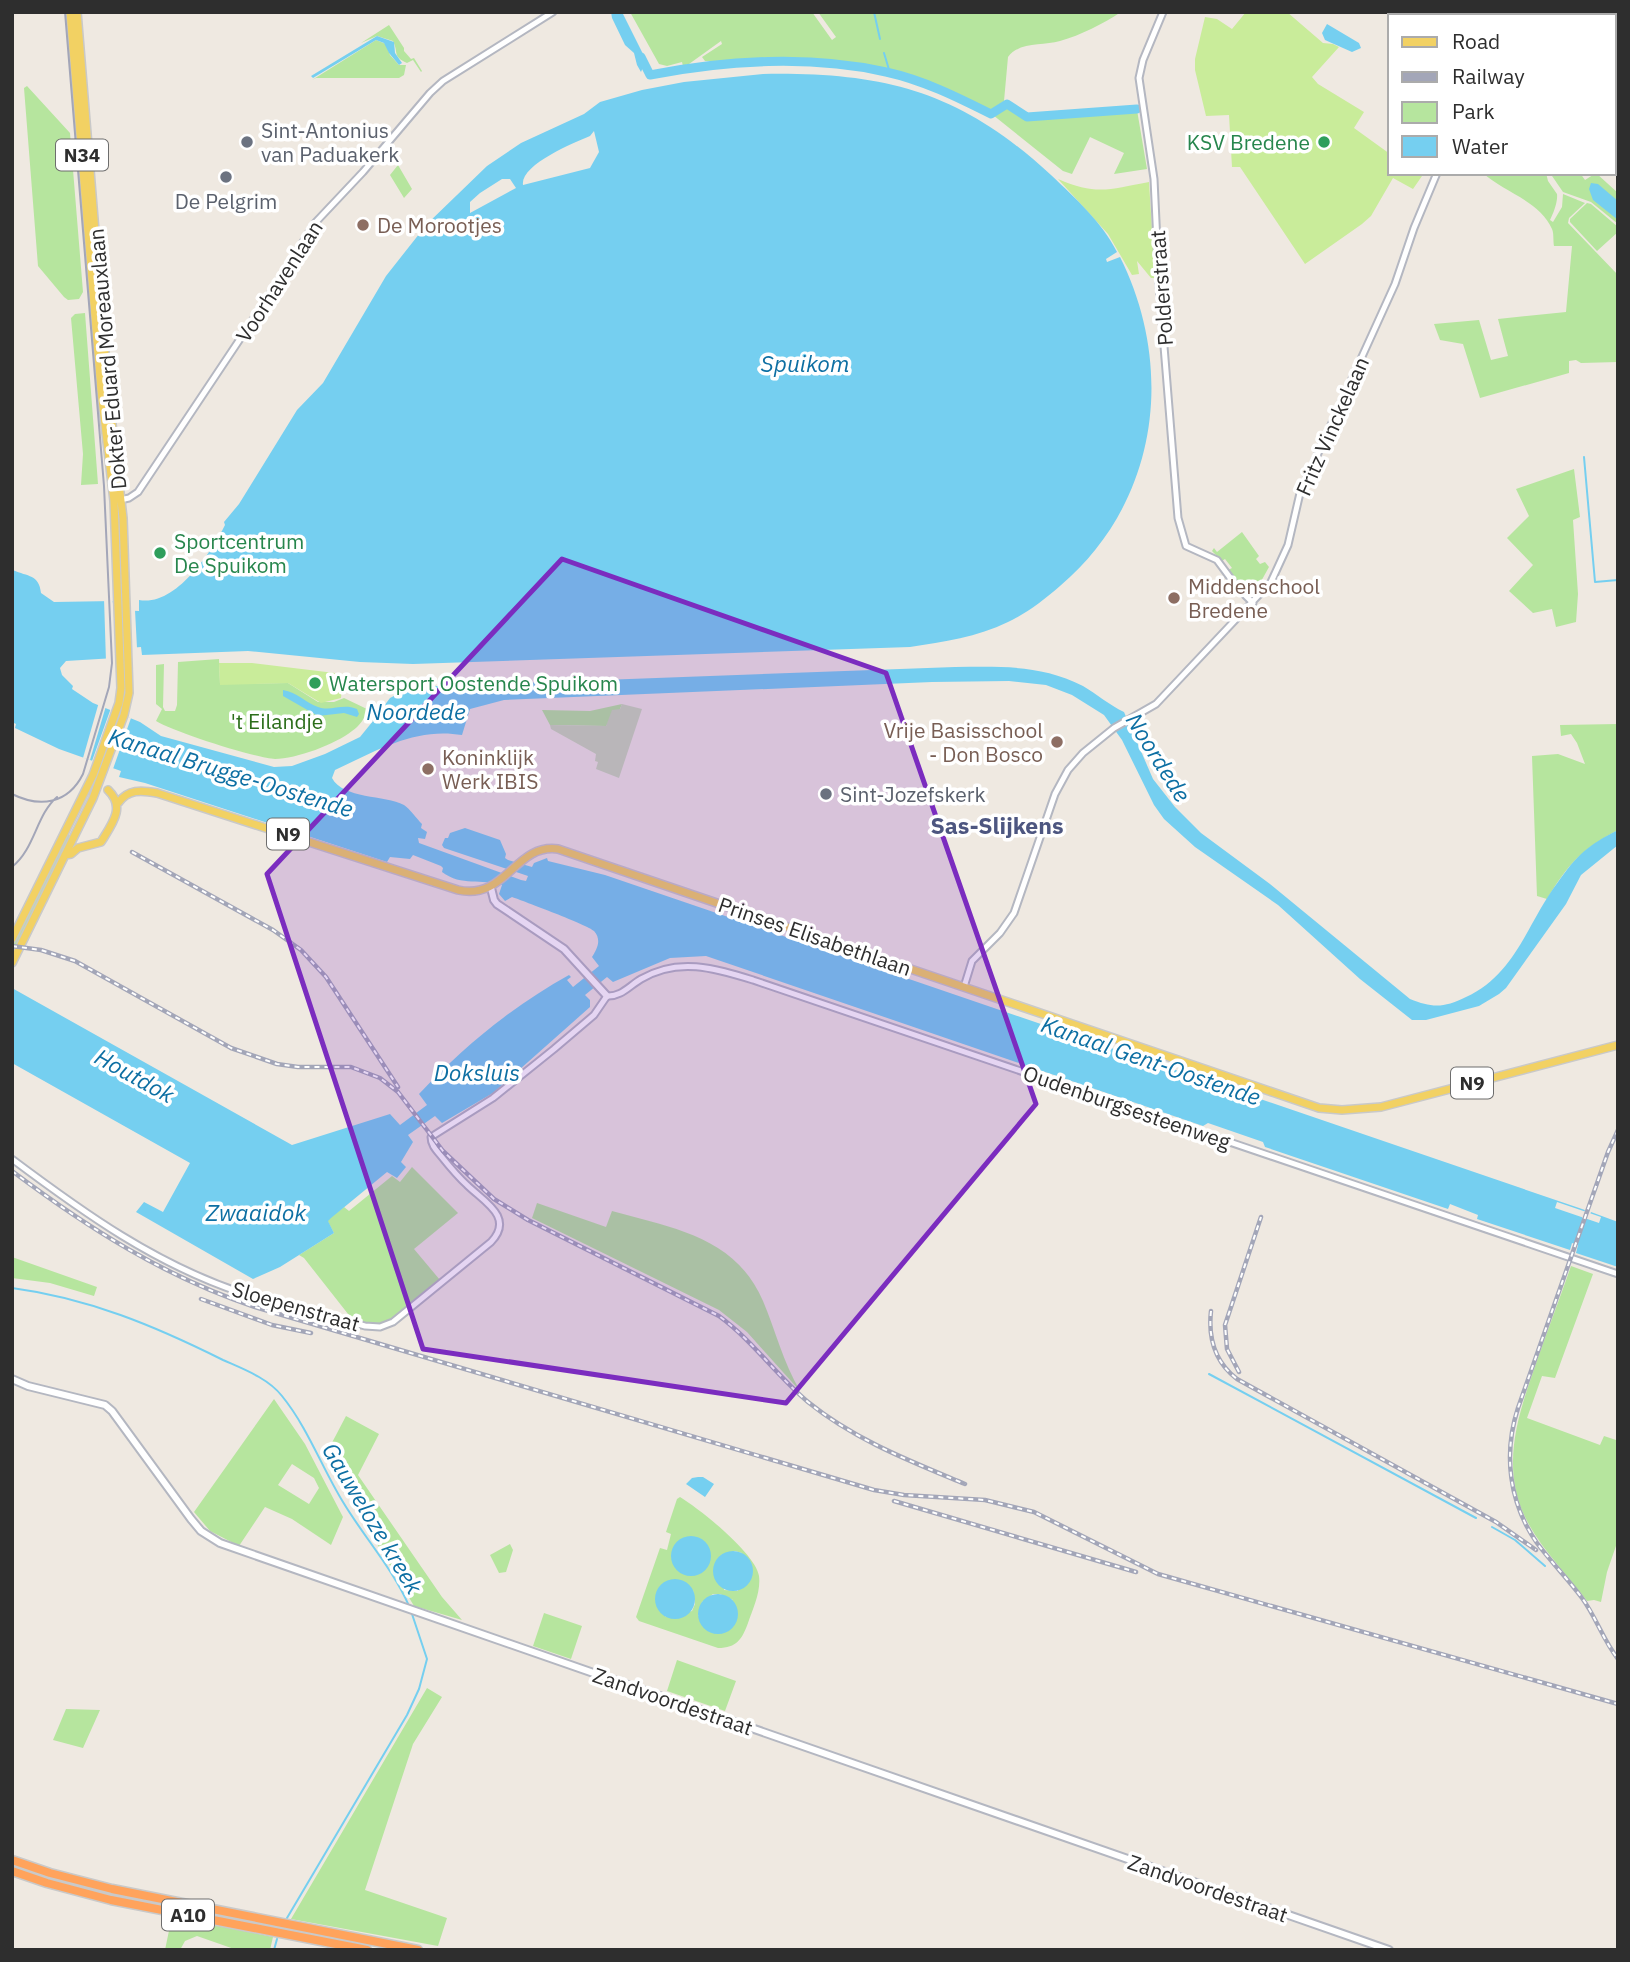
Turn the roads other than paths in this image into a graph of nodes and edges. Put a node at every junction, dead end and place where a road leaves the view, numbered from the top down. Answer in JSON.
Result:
{"nodes":[{"id":1,"x":70,"y":12,"type":"edge"},
{"id":2,"x":77,"y":12,"type":"edge"},
{"id":3,"x":553,"y":12,"type":"edge"},
{"id":4,"x":1163,"y":12,"type":"edge"},
{"id":5,"x":1436,"y":175,"type":"edge"},
{"id":6,"x":121,"y":500,"type":"junction"},
{"id":7,"x":1253,"y":603,"type":"junction"},
{"id":8,"x":102,"y":765,"type":"junction"},
{"id":9,"x":88,"y":787,"type":"junction"},
{"id":10,"x":97,"y":788,"type":"junction"},
{"id":11,"x":108,"y":790,"type":"junction"},
{"id":12,"x":146,"y":791,"type":"junction"},
{"id":13,"x":118,"y":803,"type":"junction"},
{"id":14,"x":75,"y":813,"type":"junction"},
{"id":15,"x":74,"y":836,"type":"junction"},
{"id":16,"x":90,"y":846,"type":"junction"},
{"id":17,"x":65,"y":855,"type":"junction"},
{"id":18,"x":493,"y":886,"type":"junction"},
{"id":19,"x":12,"y":939,"type":"edge"},
{"id":20,"x":12,"y":963,"type":"edge"},
{"id":21,"x":964,"y":987,"type":"junction"},
{"id":22,"x":607,"y":996,"type":"junction"},
{"id":23,"x":1618,"y":1045,"type":"edge"},
{"id":24,"x":12,"y":1159,"type":"edge"},
{"id":25,"x":1618,"y":1274,"type":"edge"},
{"id":26,"x":12,"y":1379,"type":"edge"},
{"id":27,"x":12,"y":1860,"type":"edge"},
{"id":28,"x":12,"y":1871,"type":"edge"},
{"id":29,"x":367,"y":1950,"type":"edge"},
{"id":30,"x":418,"y":1950,"type":"edge"},
{"id":31,"x":1389,"y":1950,"type":"edge"}],
"edges":[{"from":1,"to":6,"type":"main road","name":"Dokter Eduard Moreauxlaan","number":"N34"},
{"from":2,"to":6,"type":"main road","name":"Dokter Eduard Moreauxlaan","number":"N34"},
{"from":3,"to":6,"type":"street","name":"Voorhavenlaan"},
{"from":4,"to":7,"type":"street","name":"Polderstraat"},
{"from":5,"to":7,"type":"street","name":"Fritz Vinckelaan"},
{"from":6,"to":8,"type":"main road","name":"Dokter Eduard Moreauxlaan","number":"N34"},
{"from":7,"to":21,"type":"street","name":"Fritz Vinckelaan"},
{"from":8,"to":9,"type":"main road","number":"N34"},
{"from":8,"to":10,"type":"main road","number":"N34"},
{"from":9,"to":10,"type":"main road"},
{"from":9,"to":14,"type":"main road"},
{"from":10,"to":11,"type":"main road"},
{"from":10,"to":15,"type":"main road"},
{"from":11,"to":12,"type":"main road","number":"N9"},
{"from":11,"to":13,"type":"main road"},
{"from":12,"to":13,"type":"main road"},
{"from":12,"to":18,"type":"main road","number":"N9"},
{"from":13,"to":16,"type":"main road"},
{"from":14,"to":15,"type":"main road"},
{"from":14,"to":19,"type":"main road"},
{"from":15,"to":16,"type":"main road"},
{"from":15,"to":17,"type":"main road"},
{"from":16,"to":17,"type":"main road"},
{"from":17,"to":20,"type":"main road"},
{"from":18,"to":21,"type":"main road","name":"Prinses Elisabethlaan","number":"N9"},
{"from":18,"to":22,"type":"main road"},
{"from":21,"to":23,"type":"main road","name":"Prinses Elisabethlaan","number":"N9"},
{"from":22,"to":24,"type":"street","name":"Sloepenstraat"},
{"from":22,"to":25,"type":"street","name":"Oudenburgsesteenweg"},
{"from":26,"to":31,"type":"main road","name":"Zandvoordestraat"},
{"from":27,"to":30,"type":"highway","number":"A10"},
{"from":28,"to":29,"type":"highway","number":"A10"}]}
